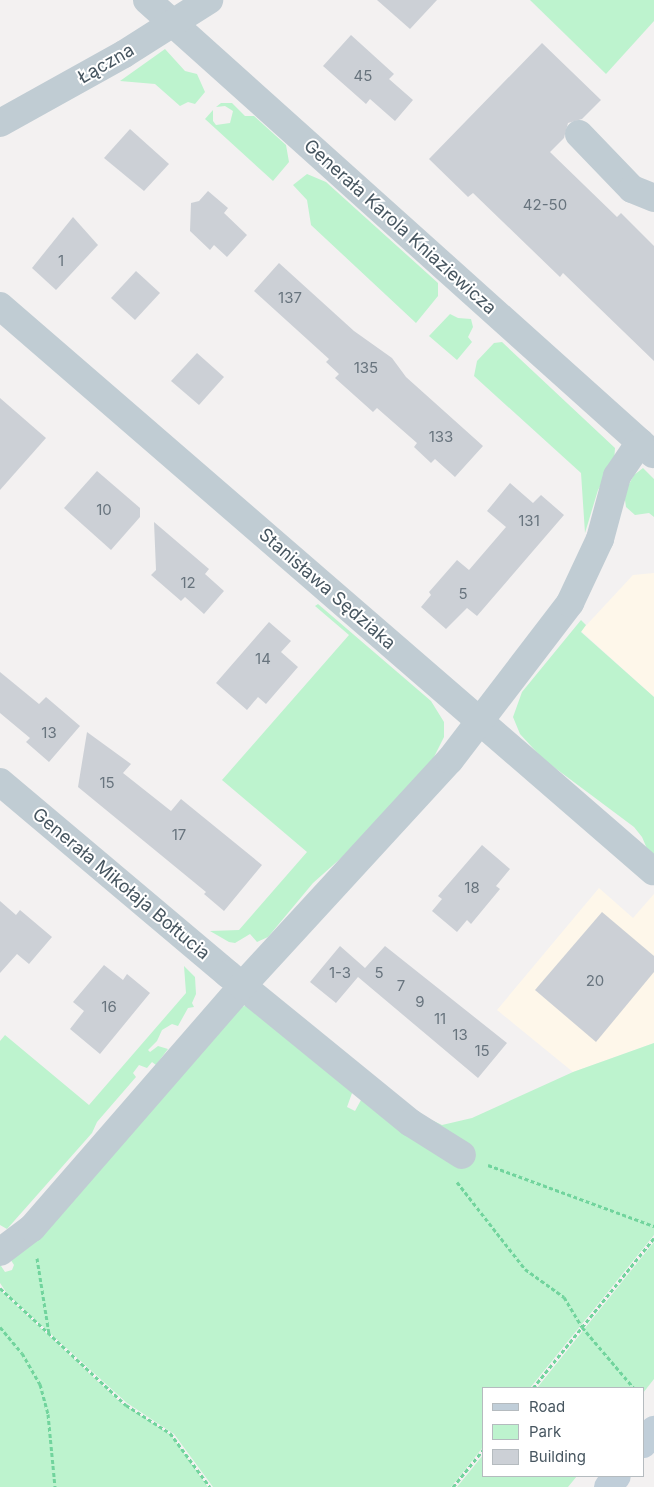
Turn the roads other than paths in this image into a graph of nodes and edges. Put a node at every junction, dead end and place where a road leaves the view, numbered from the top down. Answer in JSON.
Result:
{"nodes":[{"id":1,"x":146,"y":0,"type":"edge"},
{"id":2,"x":209,"y":0,"type":"edge"},
{"id":3,"x":173,"y":23,"type":"junction"},
{"id":4,"x":0,"y":123,"type":"edge"},
{"id":5,"x":579,"y":134,"type":"dead end"},
{"id":6,"x":654,"y":198,"type":"edge"},
{"id":7,"x":0,"y":306,"type":"edge"},
{"id":8,"x":647,"y":449,"type":"edge"},
{"id":9,"x":479,"y":721,"type":"junction"},
{"id":10,"x":0,"y":782,"type":"edge"},
{"id":11,"x":653,"y":871,"type":"edge"},
{"id":12,"x":242,"y":986,"type":"junction"},
{"id":13,"x":458,"y":1166,"type":"road end"},
{"id":14,"x":0,"y":1252,"type":"edge"},
{"id":15,"x":654,"y":1430,"type":"edge"},
{"id":16,"x":644,"y":1443,"type":"edge"},
{"id":17,"x":616,"y":1477,"type":"edge"},
{"id":18,"x":608,"y":1487,"type":"edge"}],
"edges":[{"from":1,"to":3,"type":"street","name":"Generała Karola Kniaziewicza"},
{"from":2,"to":3,"type":"street","name":"Łączna"},
{"from":3,"to":4,"type":"street","name":"Łączna"},
{"from":3,"to":8,"type":"street","name":"Generała Karola Kniaziewicza"},
{"from":5,"to":6,"type":"street"},
{"from":7,"to":9,"type":"street","name":"Stanisława Sędziaka"},
{"from":8,"to":9,"type":"street"},
{"from":9,"to":11,"type":"street","name":"Stanisława Sędziaka"},
{"from":9,"to":12,"type":"street"},
{"from":10,"to":12,"type":"street","name":"Generała Mikołaja Bołtucia"},
{"from":12,"to":13,"type":"street","name":"Generała Mikołaja Bołtucia"},
{"from":12,"to":14,"type":"street"},
{"from":15,"to":16,"type":"main road"},
{"from":17,"to":18,"type":"main road"}]}
